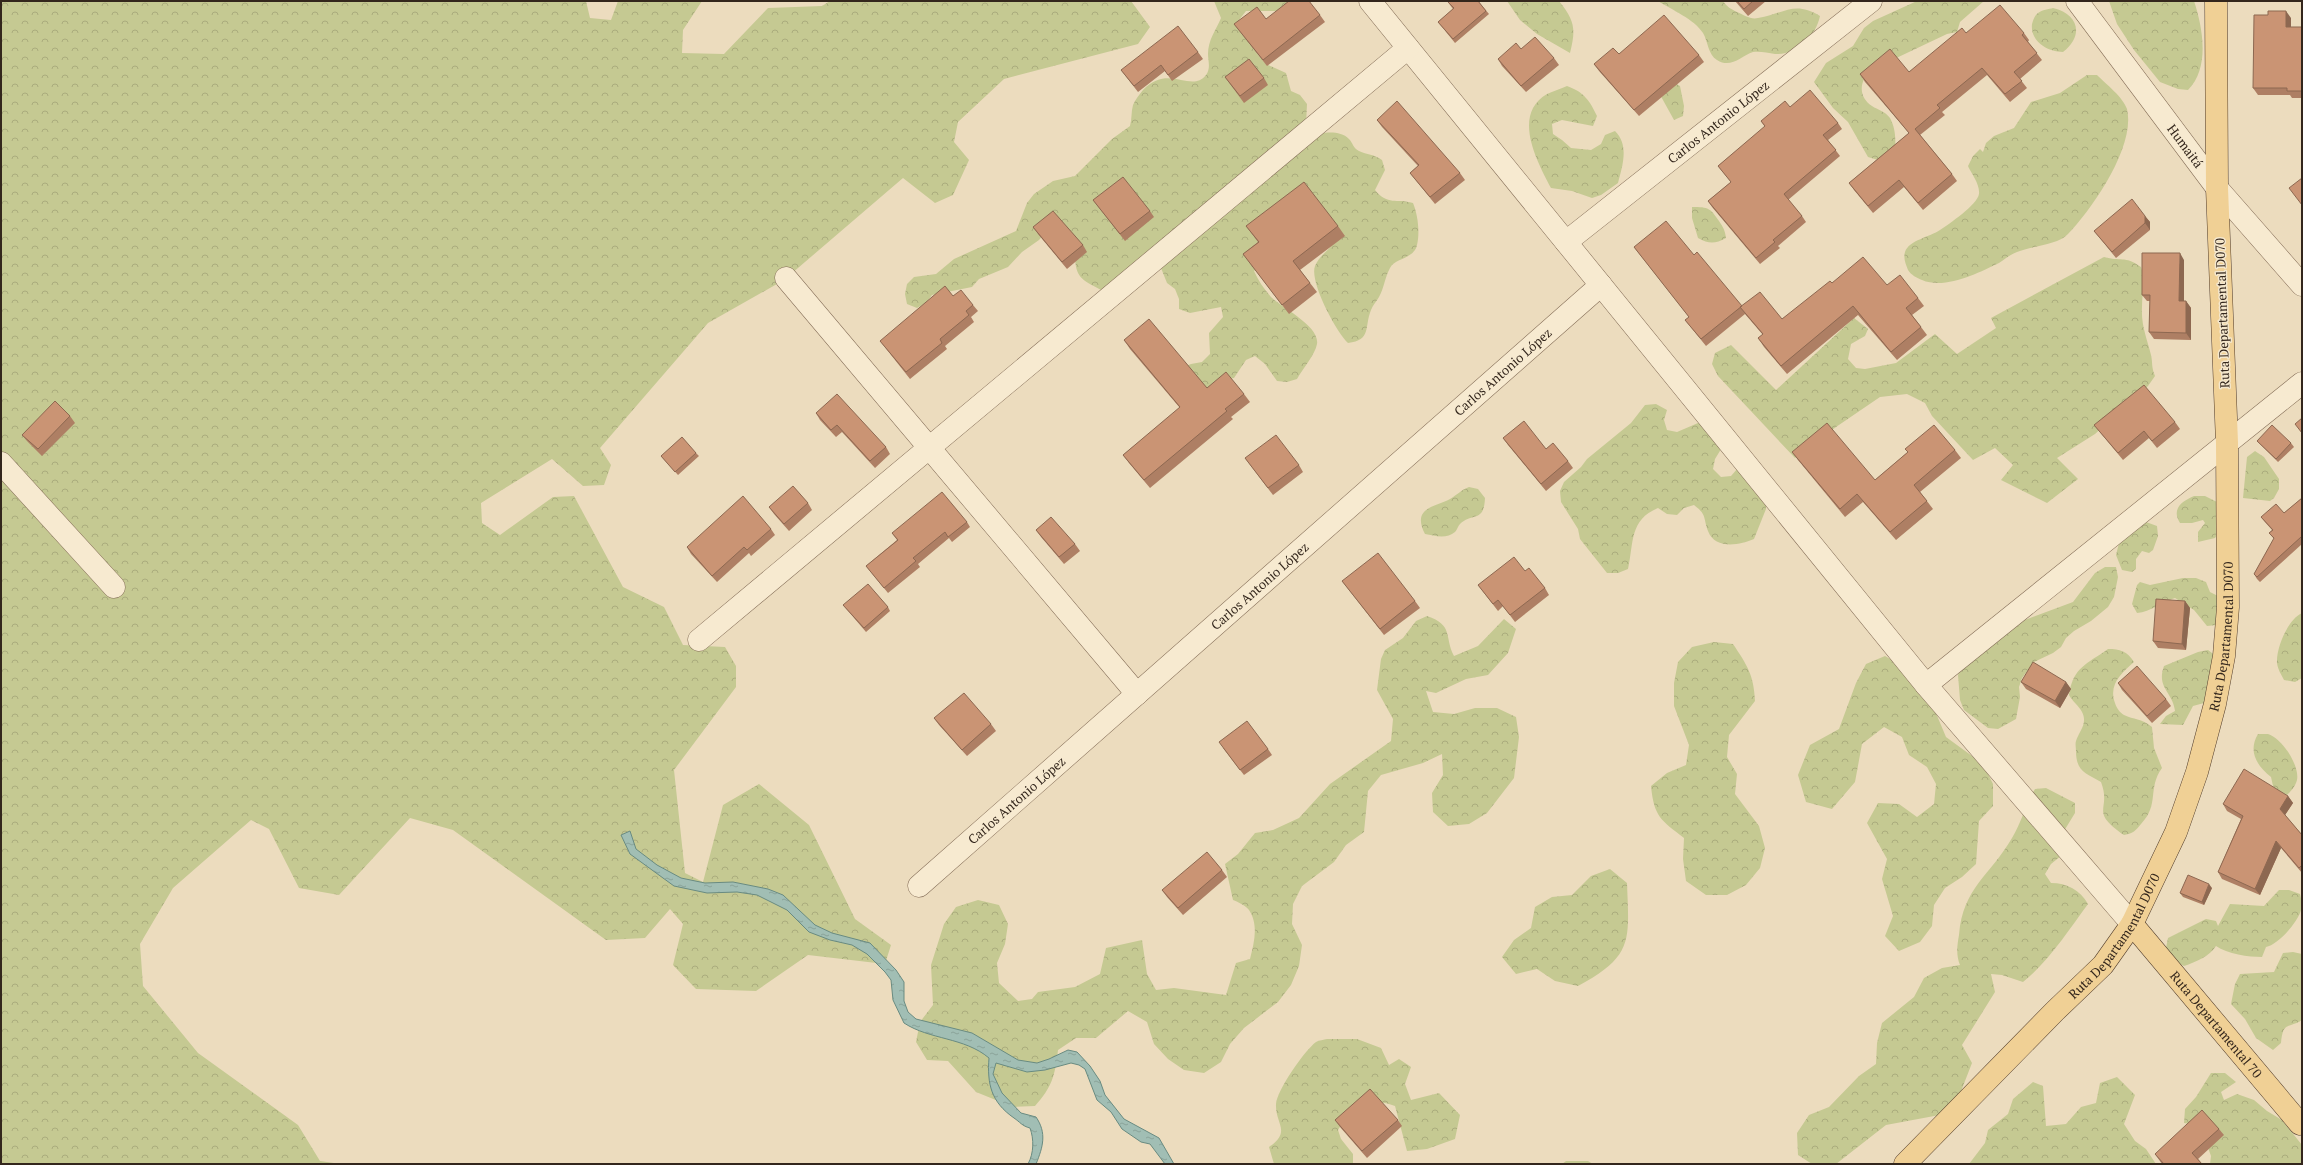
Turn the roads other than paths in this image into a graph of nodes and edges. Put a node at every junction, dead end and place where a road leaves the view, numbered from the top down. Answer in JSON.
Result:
{"nodes":[{"id":1,"x":1370,"y":1,"type":"edge"},
{"id":2,"x":1871,"y":1,"type":"edge"},
{"id":3,"x":2077,"y":1,"type":"edge"},
{"id":4,"x":2216,"y":1,"type":"edge"},
{"id":5,"x":1408,"y":48,"type":"junction"},
{"id":6,"x":2217,"y":188,"type":"junction"},
{"id":7,"x":1566,"y":242,"type":"junction"},
{"id":8,"x":786,"y":278,"type":"dead end"},
{"id":9,"x":1601,"y":285,"type":"junction"},
{"id":10,"x":2302,"y":285,"type":"edge"},
{"id":11,"x":2302,"y":383,"type":"edge"},
{"id":12,"x":2226,"y":443,"type":"junction"},
{"id":13,"x":930,"y":448,"type":"junction"},
{"id":14,"x":1,"y":462,"type":"edge"},
{"id":15,"x":114,"y":588,"type":"dead end"},
{"id":16,"x":699,"y":640,"type":"dead end"},
{"id":17,"x":1926,"y":685,"type":"junction"},
{"id":18,"x":1137,"y":694,"type":"junction"},
{"id":19,"x":919,"y":886,"type":"dead end"},
{"id":20,"x":2132,"y":924,"type":"junction"},
{"id":21,"x":2301,"y":1124,"type":"edge"},
{"id":22,"x":1905,"y":1164,"type":"edge"}],
"edges":[{"from":1,"to":5,"type":"street"},
{"from":2,"to":7,"type":"street","name":"Carlos Antonio López"},
{"from":3,"to":6,"type":"street","name":"Humaitá"},
{"from":4,"to":6,"type":"main road","name":"Ruta Departamental D070"},
{"from":5,"to":7,"type":"street"},
{"from":5,"to":13,"type":"street"},
{"from":6,"to":10,"type":"street","name":"Humaitá"},
{"from":6,"to":12,"type":"main road","name":"Ruta Departamental D070"},
{"from":7,"to":9,"type":"street"},
{"from":8,"to":13,"type":"street"},
{"from":9,"to":17,"type":"street"},
{"from":9,"to":18,"type":"street","name":"Carlos Antonio López"},
{"from":11,"to":12,"type":"street"},
{"from":12,"to":17,"type":"street"},
{"from":12,"to":20,"type":"main road","name":"Ruta Departamental D070"},
{"from":13,"to":16,"type":"street"},
{"from":13,"to":18,"type":"street"},
{"from":14,"to":15,"type":"street"},
{"from":17,"to":20,"type":"street"},
{"from":18,"to":19,"type":"street","name":"Carlos Antonio López"},
{"from":20,"to":21,"type":"main road","name":"Ruta Departamental 70"},
{"from":20,"to":22,"type":"main road","name":"Ruta Departamental D070"}]}
